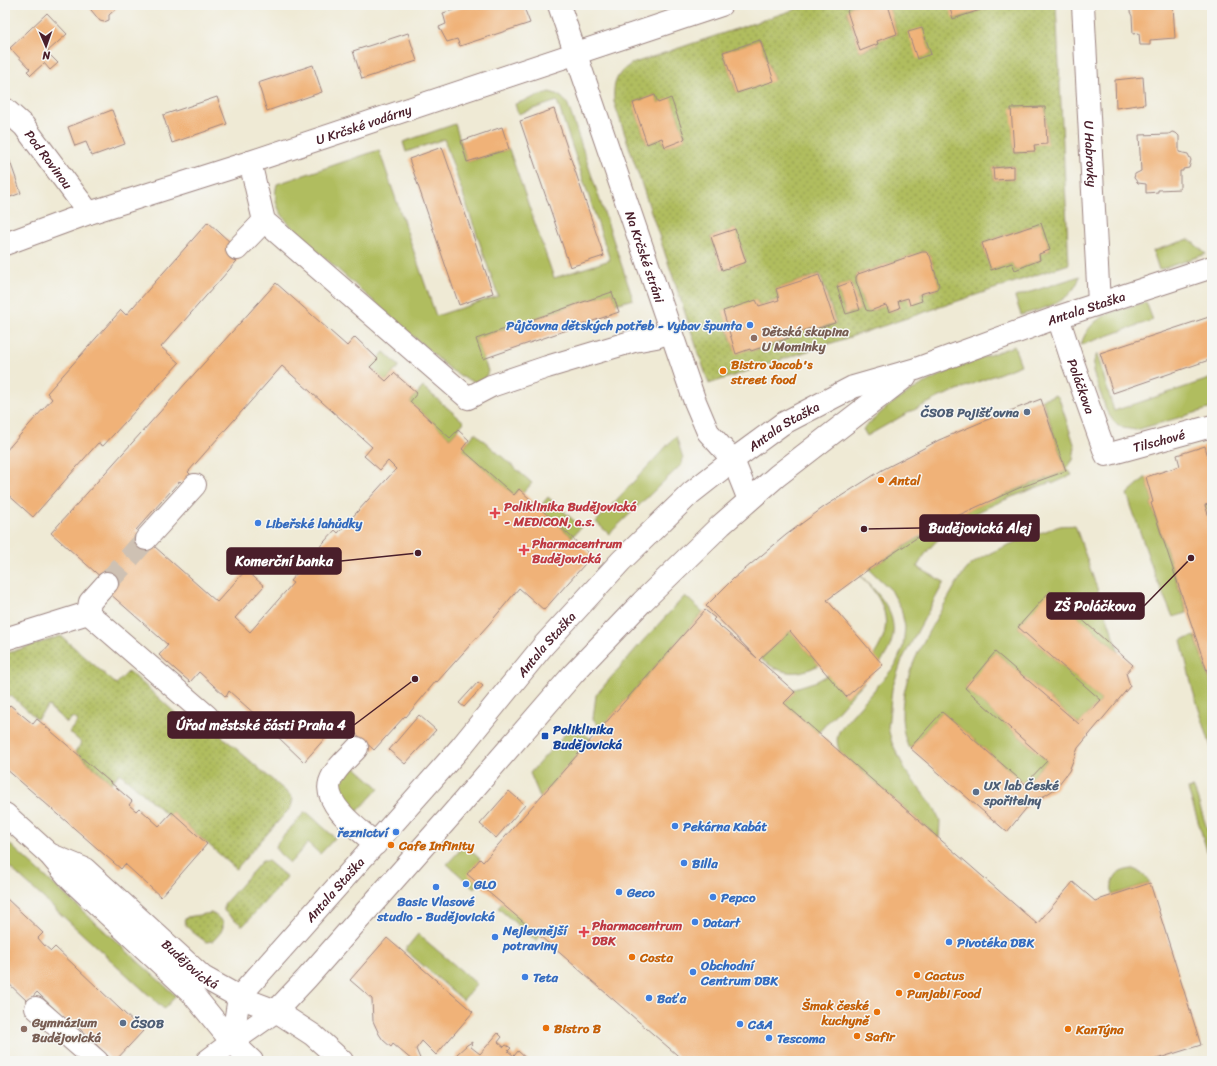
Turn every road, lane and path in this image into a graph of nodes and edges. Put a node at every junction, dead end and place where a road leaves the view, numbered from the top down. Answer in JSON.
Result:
{"nodes":[{"id":1,"x":559,"y":5,"type":"edge"},
{"id":2,"x":721,"y":5,"type":"edge"},
{"id":3,"x":1083,"y":5,"type":"edge"},
{"id":4,"x":576,"y":54,"type":"junction"},
{"id":5,"x":5,"y":109,"type":"edge"},
{"id":6,"x":250,"y":162,"type":"junction"},
{"id":7,"x":89,"y":213,"type":"junction"},
{"id":8,"x":264,"y":221,"type":"junction"},
{"id":9,"x":5,"y":244,"type":"edge"},
{"id":10,"x":237,"y":249,"type":"dead end"},
{"id":11,"x":1212,"y":267,"type":"edge"},
{"id":12,"x":1099,"y":303,"type":"junction"},
{"id":13,"x":1058,"y":317,"type":"junction"},
{"id":14,"x":670,"y":332,"type":"junction"},
{"id":15,"x":916,"y":368,"type":"junction"},
{"id":16,"x":1212,"y":426,"type":"edge"},
{"id":17,"x":1106,"y":455,"type":"joint"},
{"id":18,"x":734,"y":460,"type":"junction"},
{"id":19,"x":195,"y":485,"type":"dead end"},
{"id":20,"x":749,"y":500,"type":"junction"},
{"id":21,"x":146,"y":539,"type":"tunnel mouth"},
{"id":22,"x":106,"y":583,"type":"tunnel mouth"},
{"id":23,"x":88,"y":613,"type":"junction"},
{"id":24,"x":5,"y":639,"type":"edge"},
{"id":25,"x":206,"y":716,"type":"dead end"},
{"id":26,"x":357,"y":748,"type":"dead end"},
{"id":27,"x":5,"y":814,"type":"edge"},
{"id":28,"x":376,"y":844,"type":"junction"},
{"id":29,"x":49,"y":854,"type":"junction"},
{"id":30,"x":239,"y":998,"type":"junction"},
{"id":31,"x":36,"y":1008,"type":"dead end"},
{"id":32,"x":276,"y":1011,"type":"junction"},
{"id":33,"x":232,"y":1042,"type":"junction"},
{"id":34,"x":98,"y":1061,"type":"edge"},
{"id":35,"x":207,"y":1061,"type":"edge"},
{"id":36,"x":252,"y":1061,"type":"edge"},
{"id":37,"x":342,"y":1061,"type":"edge"}],
"edges":[{"from":1,"to":4,"type":"street","name":"Na Krčské stráni"},
{"from":2,"to":4,"type":"street","name":"U Krčské vodárny"},
{"from":3,"to":12,"type":"street","name":"U Habrovky"},
{"from":4,"to":6,"type":"street","name":"U Krčské vodárny"},
{"from":4,"to":14,"type":"street","name":"Na Krčské stráni"},
{"from":5,"to":7,"type":"street","name":"Pod Rovinou"},
{"from":6,"to":7,"type":"street","name":"U Krčské vodárny"},
{"from":6,"to":8,"type":"street"},
{"from":7,"to":9,"type":"street","name":"U Krčské vodárny"},
{"from":8,"to":10,"type":"street"},
{"from":8,"to":14,"type":"street"},
{"from":11,"to":12,"type":"street","name":"Antala Staška"},
{"from":12,"to":13,"type":"street","name":"Antala Staška"},
{"from":13,"to":15,"type":"street","name":"Antala Staška"},
{"from":13,"to":17,"type":"street","name":"Poláčkova"},
{"from":14,"to":18,"type":"street","name":"Na Krčské stráni"},
{"from":15,"to":18,"type":"street","name":"Antala Staška"},
{"from":15,"to":20,"type":"street","name":"Antala Staška"},
{"from":16,"to":17,"type":"street","name":"Tilschové"},
{"from":18,"to":20,"type":"street","name":"Na Krčské stráni"},
{"from":18,"to":28,"type":"street","name":"Antala Staška"},
{"from":19,"to":21,"type":"street"},
{"from":20,"to":32,"type":"street","name":"Antala Staška"},
{"from":22,"to":23,"type":"street"},
{"from":23,"to":24,"type":"street"},
{"from":23,"to":25,"type":"street"},
{"from":26,"to":28,"type":"street"},
{"from":27,"to":29,"type":"street","name":"Budějovická"},
{"from":28,"to":30,"type":"street","name":"Antala Staška"},
{"from":29,"to":30,"type":"street","name":"Budějovická"},
{"from":29,"to":33,"type":"street","name":"Budějovická"},
{"from":30,"to":32,"type":"street","name":"Budějovická"},
{"from":30,"to":33,"type":"street"},
{"from":31,"to":34,"type":"street"},
{"from":32,"to":33,"type":"street","name":"Antala Staška"},
{"from":32,"to":37,"type":"street","name":"Budějovická"},
{"from":33,"to":35,"type":"street","name":"Antala Staška"},
{"from":33,"to":36,"type":"street","name":"Budějovická"}]}
